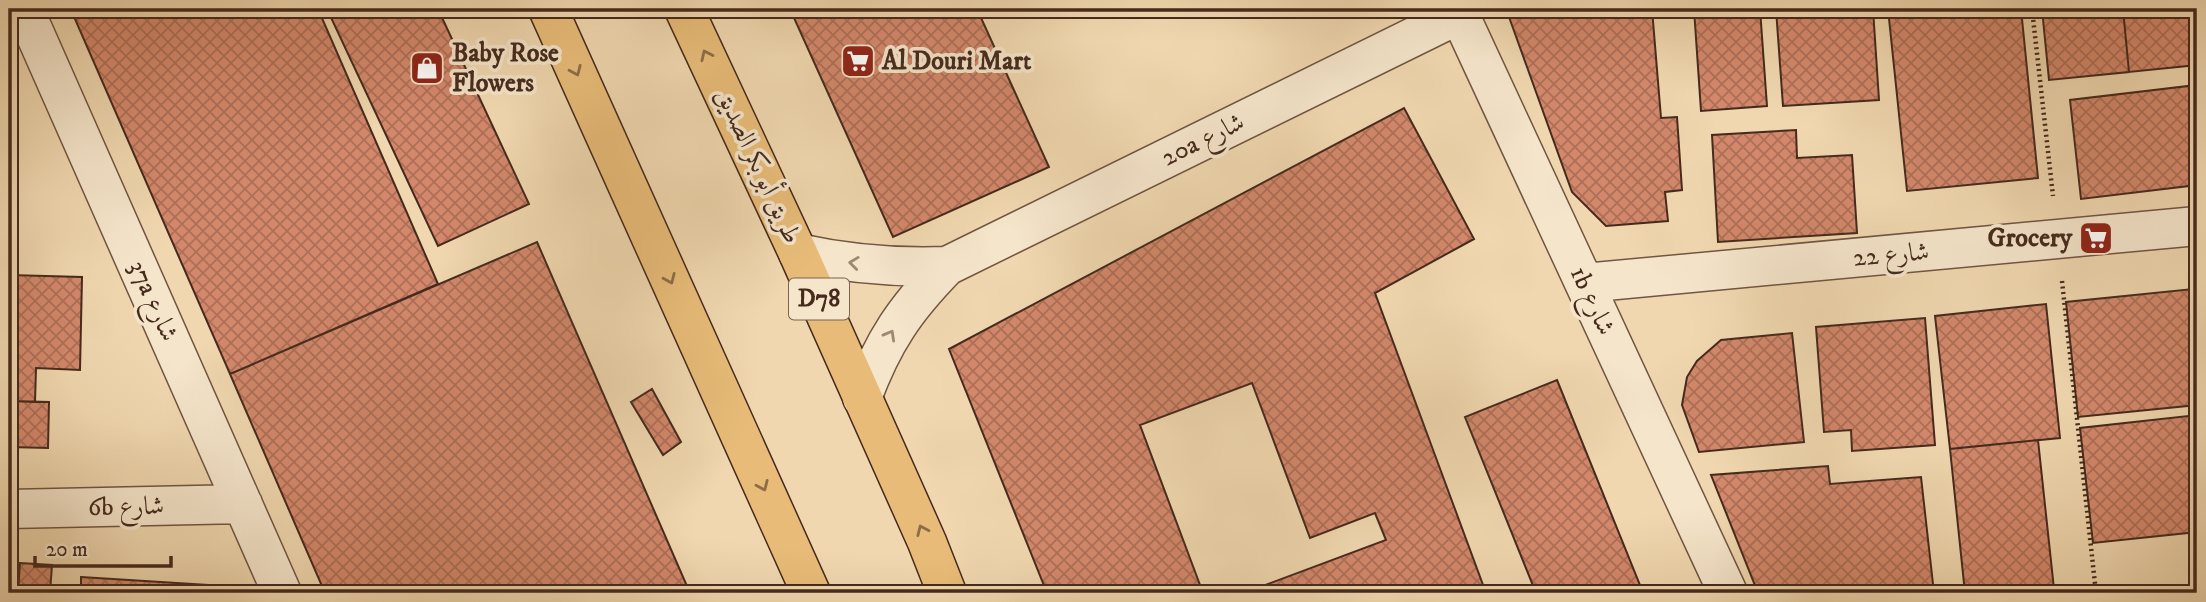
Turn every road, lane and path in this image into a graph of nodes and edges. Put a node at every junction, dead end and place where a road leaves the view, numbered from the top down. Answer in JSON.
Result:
{"nodes":[{"id":1,"x":24,"y":9,"type":"edge"},
{"id":2,"x":548,"y":9,"type":"edge"},
{"id":3,"x":684,"y":9,"type":"edge"},
{"id":4,"x":2032,"y":9,"type":"edge"},
{"id":5,"x":1458,"y":11,"type":"edge"},
{"id":6,"x":2197,"y":226,"type":"edge"},
{"id":7,"x":2058,"y":239,"type":"junction"},
{"id":8,"x":798,"y":253,"type":"junction"},
{"id":9,"x":947,"y":266,"type":"junction"},
{"id":10,"x":1584,"y":283,"type":"junction"},
{"id":11,"x":862,"y":398,"type":"junction"},
{"id":12,"x":243,"y":504,"type":"junction"},
{"id":13,"x":9,"y":509,"type":"edge"},
{"id":14,"x":282,"y":593,"type":"edge"},
{"id":15,"x":811,"y":593,"type":"edge"},
{"id":16,"x":947,"y":593,"type":"edge"},
{"id":17,"x":1728,"y":593,"type":"edge"},
{"id":18,"x":2096,"y":593,"type":"edge"}],
"edges":[{"from":1,"to":12,"type":"street","name":"37a شارع"},
{"from":2,"to":15,"type":"main road","one_way":true},
{"from":8,"to":3,"type":"main road","name":"طريق أبو بكر الصديق","number":"D78","one_way":true},
{"from":4,"to":7,"type":"path"},
{"from":5,"to":9,"type":"street","name":"20a شارع"},
{"from":5,"to":10,"type":"street","name":"1b شارع"},
{"from":6,"to":7,"type":"street","name":"شارع 22"},
{"from":7,"to":10,"type":"street","name":"شارع 22"},
{"from":7,"to":18,"type":"path"},
{"from":9,"to":8,"type":"street","name":"20a شارع","one_way":true},
{"from":8,"to":11,"type":"main road","name":"طريق أبو بكر الصديق","number":"D78"},
{"from":11,"to":9,"type":"street","name":"20a شارع","one_way":true},
{"from":10,"to":17,"type":"street","name":"1b شارع"},
{"from":16,"to":11,"type":"main road","name":"طريق أبو بكر الصديق","number":"D78","one_way":true},
{"from":12,"to":13,"type":"street","name":"6b شارع"},
{"from":12,"to":14,"type":"street","name":"37a شارع"}]}
